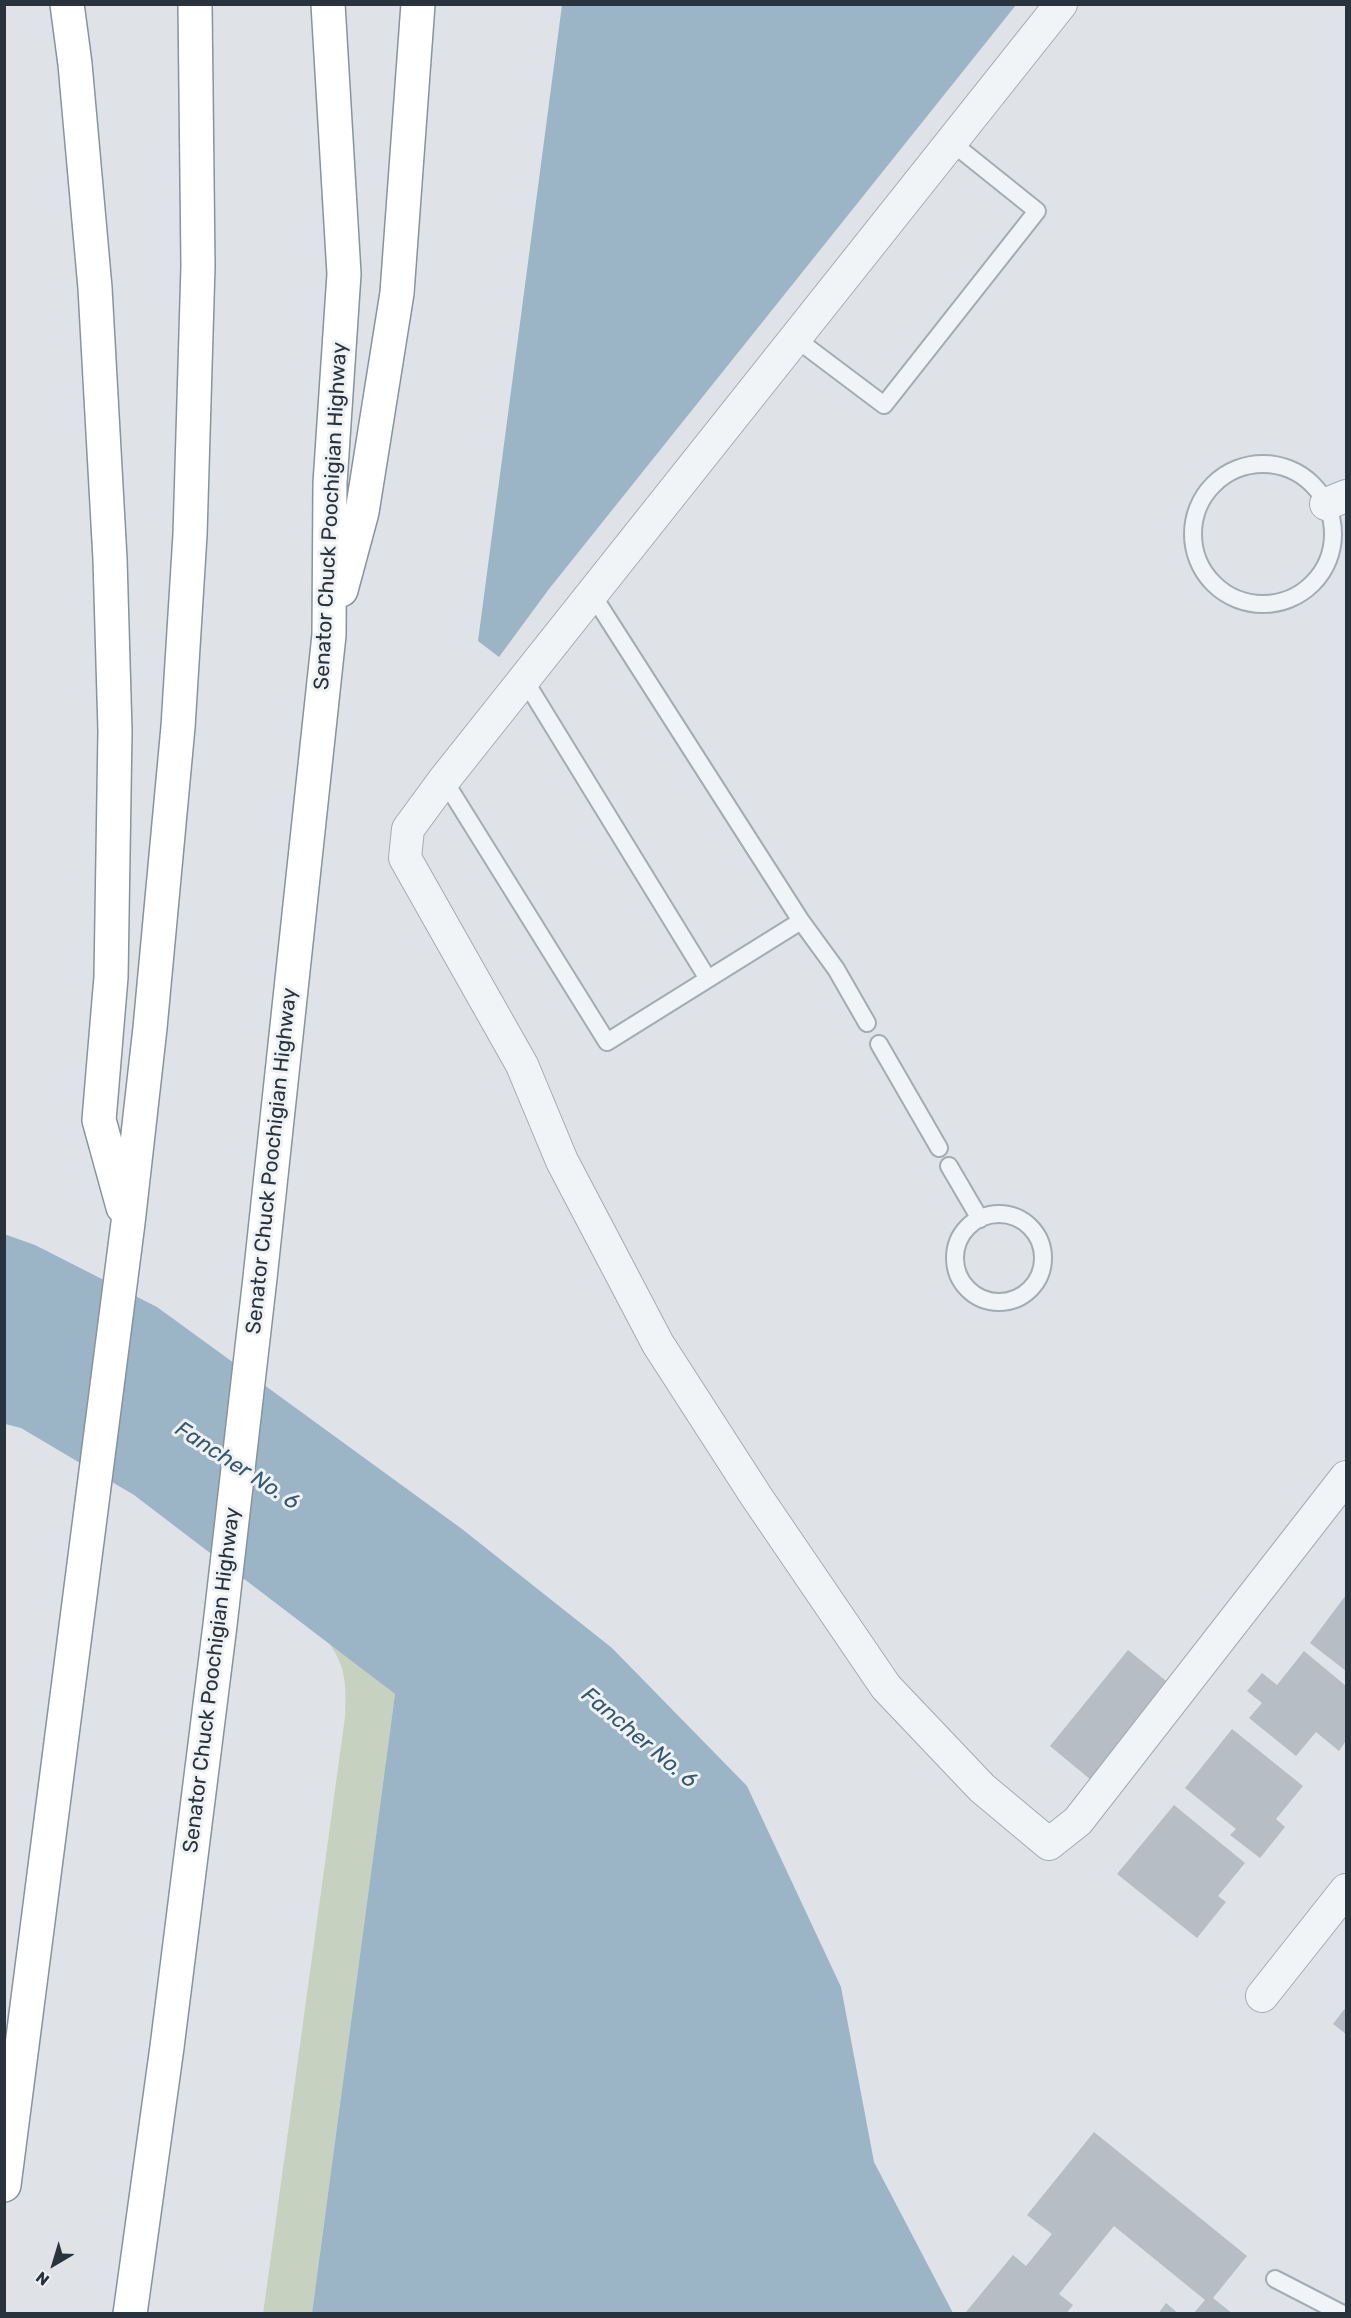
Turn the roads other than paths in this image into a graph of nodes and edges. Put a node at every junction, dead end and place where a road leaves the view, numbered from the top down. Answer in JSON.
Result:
{"nodes":[{"id":1,"x":67,"y":4,"type":"edge"},
{"id":2,"x":195,"y":4,"type":"edge"},
{"id":3,"x":328,"y":4,"type":"edge"},
{"id":4,"x":418,"y":4,"type":"edge"},
{"id":5,"x":1060,"y":4,"type":"edge"},
{"id":6,"x":951,"y":142,"type":"junction"},
{"id":7,"x":795,"y":338,"type":"junction"},
{"id":8,"x":1336,"y":500,"type":"edge"},
{"id":9,"x":592,"y":594,"type":"junction"},
{"id":10,"x":330,"y":635,"type":"junction"},
{"id":11,"x":524,"y":680,"type":"junction"},
{"id":12,"x":444,"y":780,"type":"junction"},
{"id":13,"x":801,"y":921,"type":"junction"},
{"id":14,"x":708,"y":979,"type":"junction"},
{"id":15,"x":867,"y":1023,"type":"dead end"},
{"id":16,"x":879,"y":1044,"type":"dead end"},
{"id":17,"x":939,"y":1148,"type":"dead end"},
{"id":18,"x":949,"y":1166,"type":"dead end"},
{"id":19,"x":980,"y":1219,"type":"junction"},
{"id":20,"x":128,"y":1223,"type":"junction"},
{"id":21,"x":1347,"y":1477,"type":"edge"},
{"id":22,"x":1347,"y":1890,"type":"edge"},
{"id":23,"x":1262,"y":1996,"type":"dead end"},
{"id":24,"x":4,"y":2185,"type":"edge"},
{"id":25,"x":1275,"y":2279,"type":"dead end"},
{"id":26,"x":130,"y":2313,"type":"edge"},
{"id":27,"x":1343,"y":2313,"type":"edge"}],
"edges":[{"from":1,"to":20,"type":"highway"},
{"from":2,"to":20,"type":"highway"},
{"from":3,"to":10,"type":"highway","name":"Senator Chuck Poochigian Highway"},
{"from":4,"to":10,"type":"highway"},
{"from":5,"to":6,"type":"street"},
{"from":6,"to":7,"type":"street"},
{"from":6,"to":7,"type":"lane"},
{"from":7,"to":9,"type":"street"},
{"from":8,"to":8,"type":"lane"},
{"from":9,"to":11,"type":"street"},
{"from":9,"to":13,"type":"lane"},
{"from":10,"to":26,"type":"highway","name":"Senator Chuck Poochigian Highway"},
{"from":11,"to":12,"type":"street"},
{"from":11,"to":14,"type":"lane"},
{"from":12,"to":14,"type":"lane"},
{"from":12,"to":21,"type":"street"},
{"from":13,"to":14,"type":"lane"},
{"from":13,"to":15,"type":"lane"},
{"from":16,"to":17,"type":"lane"},
{"from":18,"to":19,"type":"lane"},
{"from":19,"to":19,"type":"lane"},
{"from":20,"to":24,"type":"highway"},
{"from":22,"to":23,"type":"street"},
{"from":25,"to":27,"type":"lane"}]}
